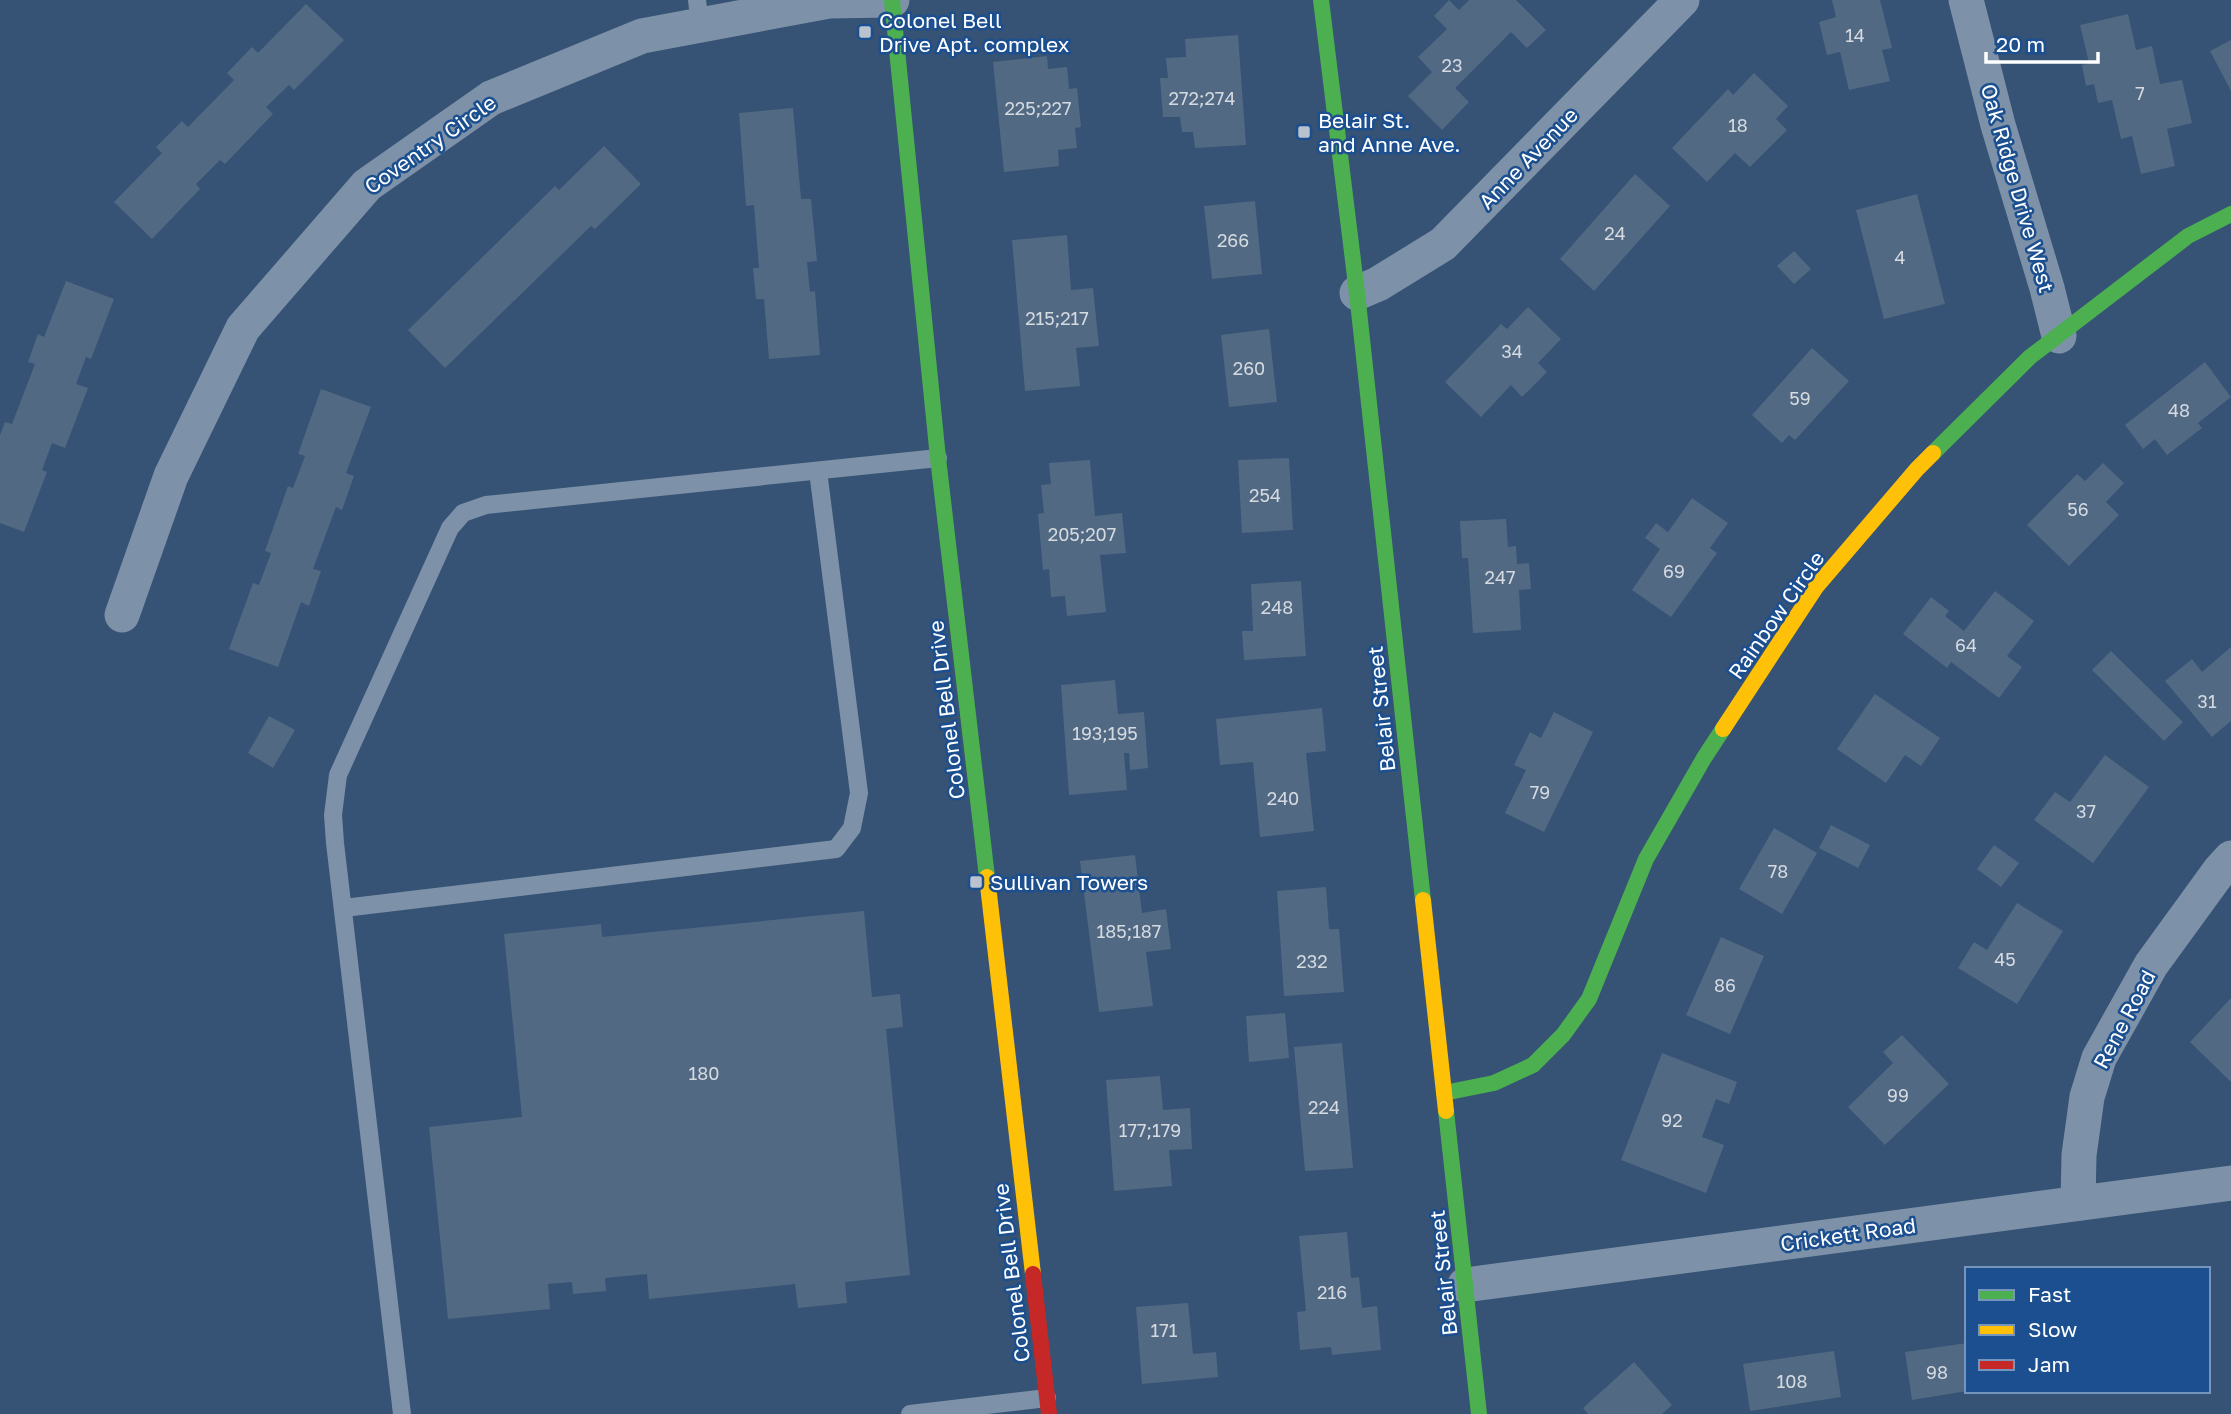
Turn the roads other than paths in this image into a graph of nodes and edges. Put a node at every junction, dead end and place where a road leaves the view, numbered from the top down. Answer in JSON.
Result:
{"nodes":[{"id":1,"x":892,"y":0,"type":"edge"},
{"id":2,"x":1321,"y":0,"type":"edge"},
{"id":3,"x":1682,"y":0,"type":"edge"},
{"id":4,"x":1966,"y":0,"type":"edge"},
{"id":5,"x":698,"y":12,"type":"edge"},
{"id":6,"x":2231,"y":214,"type":"edge"},
{"id":7,"x":1357,"y":293,"type":"junction"},
{"id":8,"x":2059,"y":336,"type":"junction"},
{"id":9,"x":938,"y":458,"type":"junction"},
{"id":10,"x":818,"y":471,"type":"junction"},
{"id":11,"x":122,"y":615,"type":"dead end"},
{"id":12,"x":2231,"y":858,"type":"edge"},
{"id":13,"x":344,"y":908,"type":"junction"},
{"id":14,"x":1444,"y":1093,"type":"junction"},
{"id":15,"x":2231,"y":1184,"type":"edge"},
{"id":16,"x":2078,"y":1203,"type":"junction"},
{"id":17,"x":1465,"y":1285,"type":"junction"},
{"id":18,"x":1048,"y":1406,"type":"edge"},
{"id":19,"x":402,"y":1414,"type":"edge"},
{"id":20,"x":910,"y":1414,"type":"edge"},
{"id":21,"x":1479,"y":1414,"type":"edge"}],
"edges":[{"from":1,"to":5,"type":"street","name":"Coventry Circle"},
{"from":1,"to":9,"type":"street","name":"Colonel Bell Drive"},
{"from":2,"to":7,"type":"street","name":"Belair Street"},
{"from":3,"to":7,"type":"street","name":"Anne Avenue"},
{"from":4,"to":8,"type":"street","name":"Oak Ridge Drive West"},
{"from":5,"to":11,"type":"street","name":"Coventry Circle"},
{"from":6,"to":8,"type":"street","name":"Rainbow Circle"},
{"from":7,"to":14,"type":"street","name":"Belair Street"},
{"from":8,"to":14,"type":"street","name":"Rainbow Circle"},
{"from":9,"to":10,"type":"lane"},
{"from":9,"to":18,"type":"street","name":"Colonel Bell Drive"},
{"from":10,"to":13,"type":"lane"},
{"from":10,"to":13,"type":"lane"},
{"from":12,"to":16,"type":"street","name":"Rene Road"},
{"from":13,"to":19,"type":"lane"},
{"from":14,"to":17,"type":"street","name":"Belair Street"},
{"from":15,"to":16,"type":"street","name":"Crickett Road"},
{"from":16,"to":17,"type":"street","name":"Crickett Road"},
{"from":17,"to":21,"type":"street","name":"Belair Street"},
{"from":18,"to":20,"type":"lane"}]}
